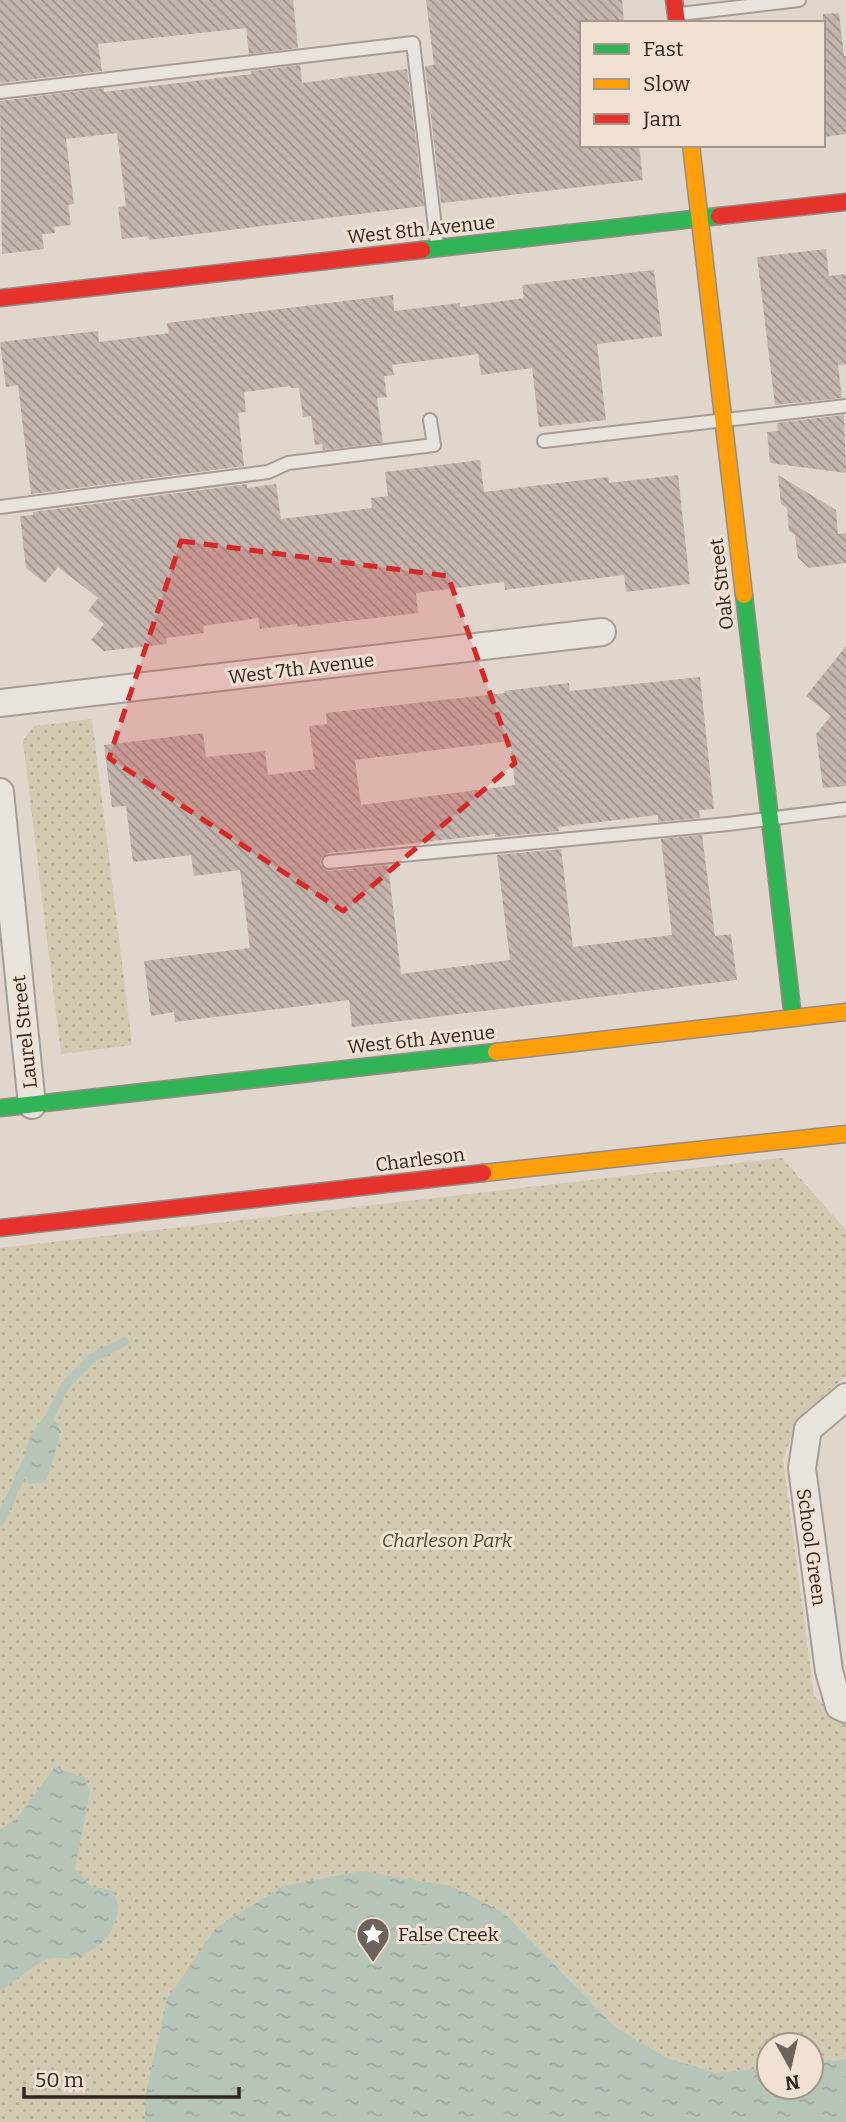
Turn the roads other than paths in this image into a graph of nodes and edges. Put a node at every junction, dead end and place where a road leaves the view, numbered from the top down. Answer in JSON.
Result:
{"nodes":[{"id":1,"x":799,"y":0,"type":"edge"},
{"id":2,"x":676,"y":13,"type":"edge"},
{"id":3,"x":0,"y":92,"type":"edge"},
{"id":4,"x":691,"y":147,"type":"edge"},
{"id":5,"x":846,"y":202,"type":"edge"},
{"id":6,"x":700,"y":219,"type":"junction"},
{"id":7,"x":438,"y":248,"type":"junction"},
{"id":8,"x":0,"y":298,"type":"edge"},
{"id":9,"x":846,"y":406,"type":"edge"},
{"id":10,"x":430,"y":420,"type":"dead end"},
{"id":11,"x":723,"y":420,"type":"junction"},
{"id":12,"x":544,"y":441,"type":"dead end"},
{"id":13,"x":0,"y":507,"type":"edge"},
{"id":14,"x":602,"y":632,"type":"dead end"},
{"id":15,"x":0,"y":703,"type":"edge"},
{"id":16,"x":0,"y":792,"type":"edge"},
{"id":17,"x":846,"y":809,"type":"edge"},
{"id":18,"x":770,"y":819,"type":"junction"},
{"id":19,"x":329,"y":862,"type":"dead end"},
{"id":20,"x":846,"y":1012,"type":"edge"},
{"id":21,"x":793,"y":1018,"type":"junction"},
{"id":22,"x":32,"y":1105,"type":"junction"},
{"id":23,"x":0,"y":1108,"type":"edge"},
{"id":24,"x":846,"y":1134,"type":"edge"},
{"id":25,"x":0,"y":1228,"type":"edge"},
{"id":26,"x":846,"y":1397,"type":"edge"},
{"id":27,"x":846,"y":1709,"type":"edge"}],
"edges":[{"from":1,"to":2,"type":"lane"},
{"from":3,"to":7,"type":"lane"},
{"from":4,"to":6,"type":"main road","name":"Oak Street"},
{"from":5,"to":6,"type":"main road","name":"West 8th Avenue"},
{"from":6,"to":7,"type":"main road","name":"West 8th Avenue"},
{"from":6,"to":11,"type":"main road","name":"Oak Street"},
{"from":7,"to":8,"type":"main road","name":"West 8th Avenue"},
{"from":9,"to":11,"type":"lane"},
{"from":10,"to":13,"type":"lane"},
{"from":11,"to":12,"type":"lane"},
{"from":11,"to":18,"type":"main road","name":"Oak Street"},
{"from":14,"to":15,"type":"street","name":"West 7th Avenue"},
{"from":16,"to":22,"type":"street","name":"Laurel Street"},
{"from":17,"to":18,"type":"lane"},
{"from":18,"to":19,"type":"lane"},
{"from":18,"to":21,"type":"main road","name":"Oak Street"},
{"from":20,"to":21,"type":"main road","name":"West 6th Avenue"},
{"from":21,"to":22,"type":"main road","name":"West 6th Avenue"},
{"from":22,"to":23,"type":"main road","name":"West 6th Avenue"},
{"from":24,"to":25,"type":"main road","name":"Charleson"},
{"from":26,"to":27,"type":"street","name":"School Green"}]}
